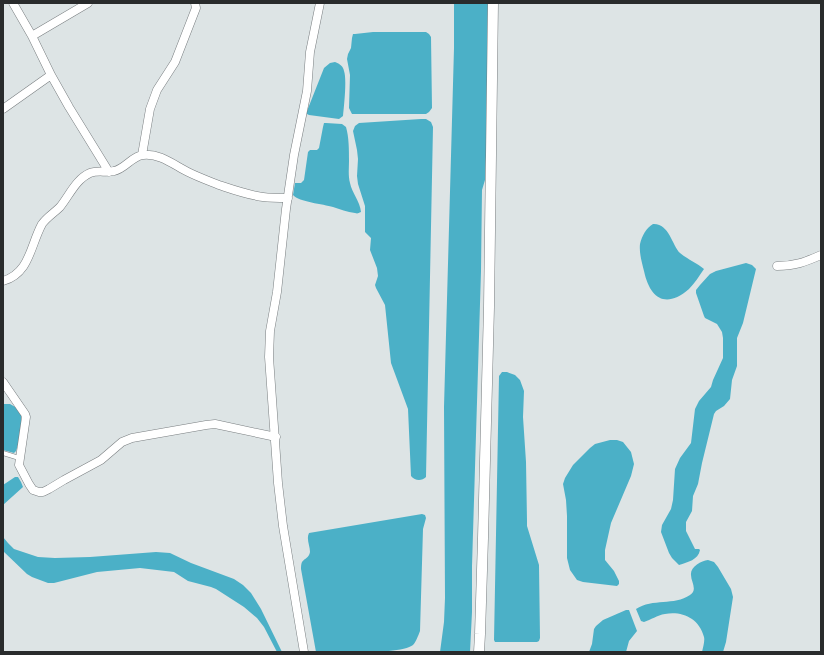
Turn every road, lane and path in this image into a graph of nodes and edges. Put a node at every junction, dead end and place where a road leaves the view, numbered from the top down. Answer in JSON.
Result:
{"nodes":[{"id":1,"x":13,"y":3,"type":"edge"},
{"id":2,"x":88,"y":3,"type":"edge"},
{"id":3,"x":195,"y":3,"type":"edge"},
{"id":4,"x":320,"y":3,"type":"edge"},
{"id":5,"x":493,"y":3,"type":"edge"},
{"id":6,"x":32,"y":36,"type":"junction"},
{"id":7,"x":51,"y":75,"type":"junction"},
{"id":8,"x":3,"y":109,"type":"edge"},
{"id":9,"x":142,"y":155,"type":"junction"},
{"id":10,"x":108,"y":172,"type":"junction"},
{"id":11,"x":288,"y":198,"type":"junction"},
{"id":12,"x":821,"y":255,"type":"edge"},
{"id":13,"x":777,"y":266,"type":"dead end"},
{"id":14,"x":3,"y":281,"type":"edge"},
{"id":15,"x":3,"y":382,"type":"edge"},
{"id":16,"x":276,"y":437,"type":"junction"},
{"id":17,"x":3,"y":453,"type":"edge"},
{"id":18,"x":20,"y":458,"type":"junction"},
{"id":19,"x":304,"y":652,"type":"edge"},
{"id":20,"x":479,"y":652,"type":"edge"}],
"edges":[{"from":1,"to":6,"type":"street"},
{"from":2,"to":6,"type":"street"},
{"from":3,"to":9,"type":"street"},
{"from":4,"to":11,"type":"street"},
{"from":5,"to":20,"type":"street"},
{"from":6,"to":7,"type":"street"},
{"from":7,"to":8,"type":"street"},
{"from":7,"to":10,"type":"street"},
{"from":9,"to":10,"type":"street"},
{"from":9,"to":11,"type":"street"},
{"from":10,"to":14,"type":"street"},
{"from":11,"to":16,"type":"street"},
{"from":12,"to":13,"type":"street"},
{"from":15,"to":18,"type":"street"},
{"from":16,"to":18,"type":"street"},
{"from":16,"to":19,"type":"street"},
{"from":17,"to":18,"type":"lane"}]}
